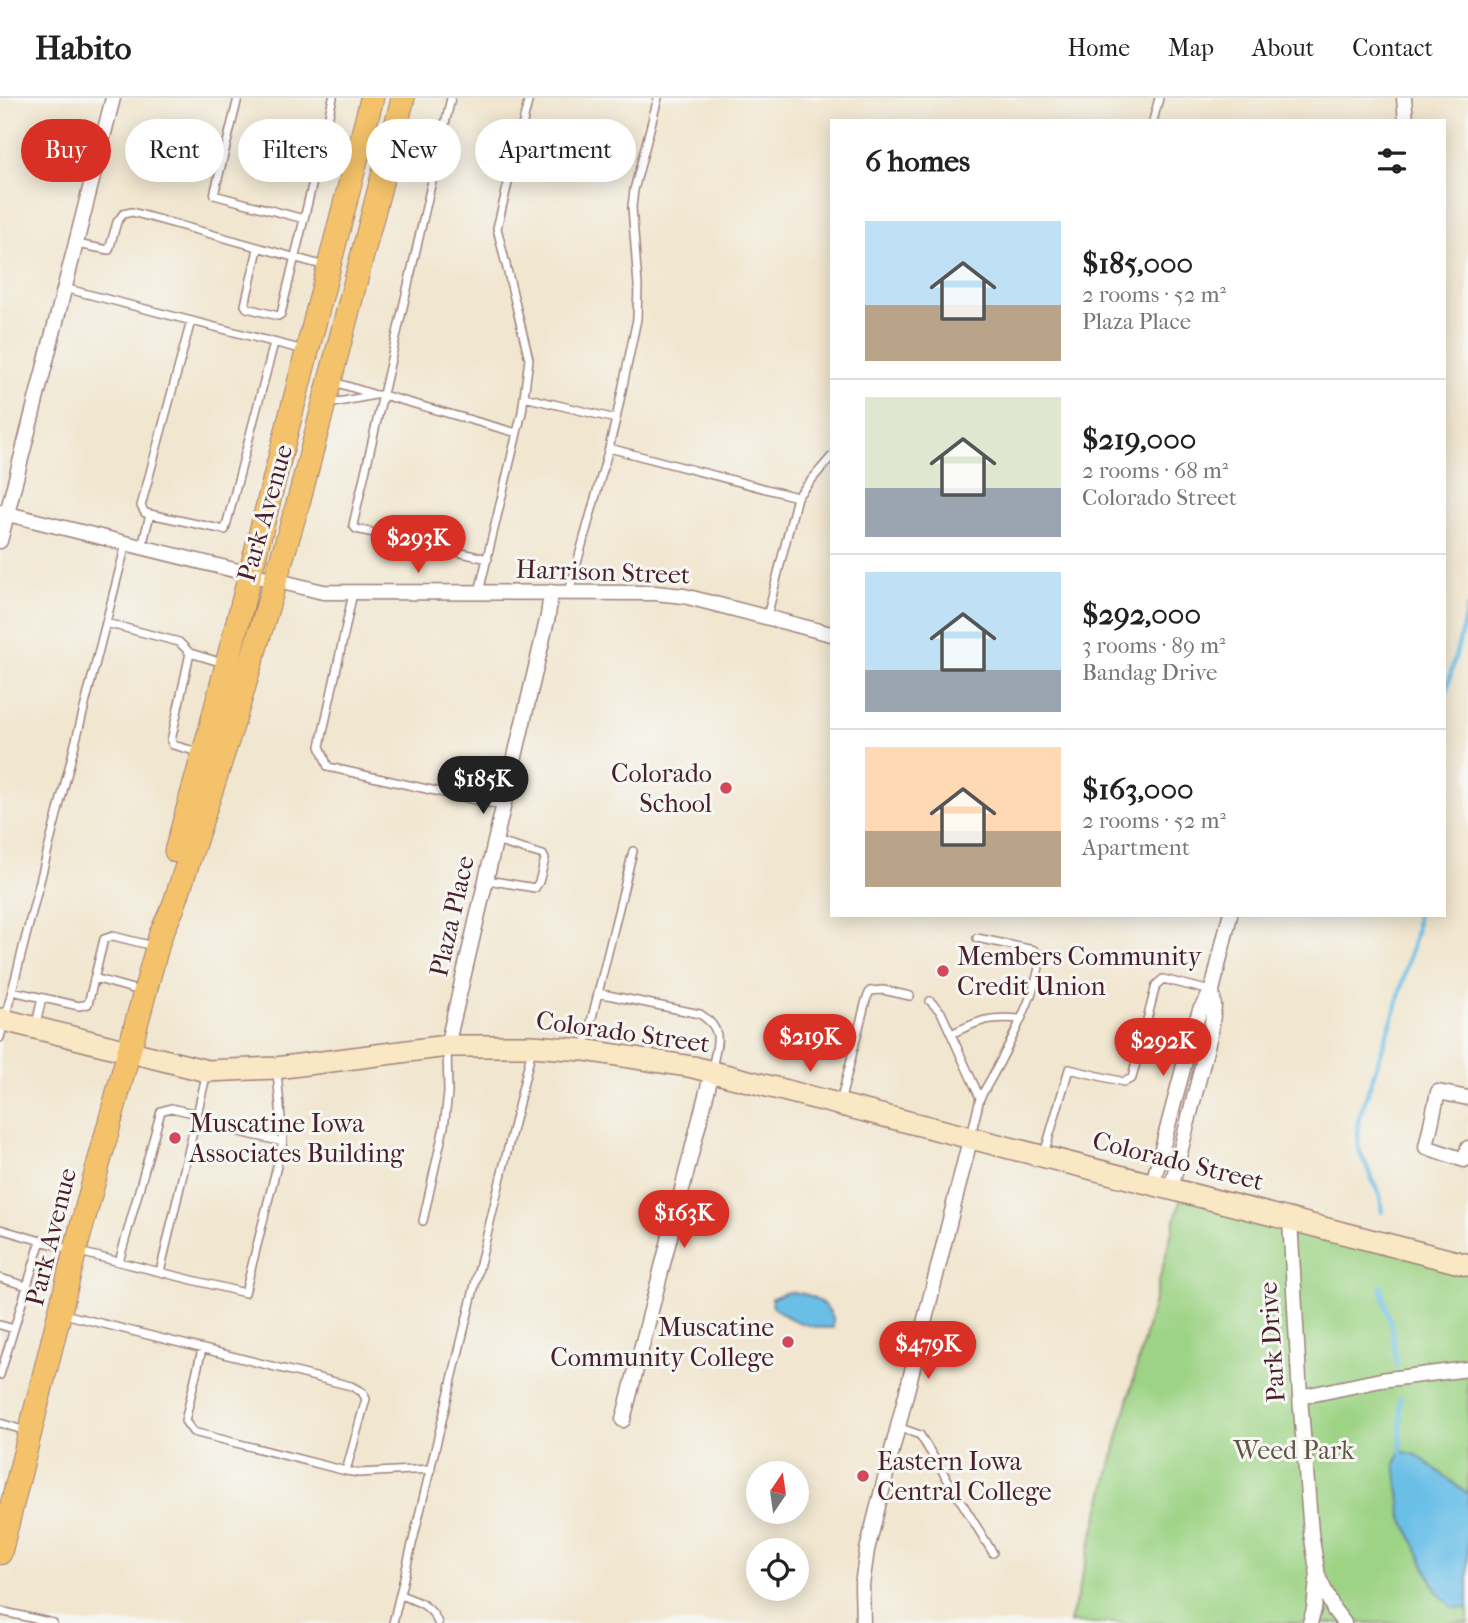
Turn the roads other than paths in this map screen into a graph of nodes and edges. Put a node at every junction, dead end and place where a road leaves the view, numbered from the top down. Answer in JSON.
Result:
{"nodes":[{"id":1,"x":113,"y":98,"type":"edge"},
{"id":2,"x":238,"y":98,"type":"edge"},
{"id":3,"x":333,"y":98,"type":"edge"},
{"id":4,"x":451,"y":98,"type":"edge"},
{"id":5,"x":529,"y":98,"type":"edge"},
{"id":6,"x":658,"y":98,"type":"edge"},
{"id":7,"x":1159,"y":98,"type":"edge"},
{"id":8,"x":1404,"y":98,"type":"edge"},
{"id":9,"x":384,"y":101,"type":"edge"},
{"id":10,"x":1154,"y":119,"type":"edge"},
{"id":11,"x":1406,"y":119,"type":"edge"},
{"id":12,"x":304,"y":219,"type":"junction"},
{"id":13,"x":76,"y":244,"type":"junction"},
{"id":14,"x":258,"y":249,"type":"junction"},
{"id":15,"x":295,"y":258,"type":"junction"},
{"id":16,"x":329,"y":267,"type":"junction"},
{"id":17,"x":64,"y":288,"type":"junction"},
{"id":18,"x":191,"y":321,"type":"junction"},
{"id":19,"x":274,"y":342,"type":"junction"},
{"id":20,"x":307,"y":351,"type":"junction"},
{"id":21,"x":330,"y":381,"type":"junction"},
{"id":22,"x":379,"y":395,"type":"junction"},
{"id":23,"x":524,"y":397,"type":"junction"},
{"id":24,"x":324,"y":405,"type":"junction"},
{"id":25,"x":616,"y":419,"type":"junction"},
{"id":26,"x":517,"y":432,"type":"junction"},
{"id":27,"x":609,"y":447,"type":"junction"},
{"id":28,"x":830,"y":458,"type":"edge"},
{"id":29,"x":797,"y":497,"type":"junction"},
{"id":30,"x":4,"y":512,"type":"edge"},
{"id":31,"x":150,"y":514,"type":"junction"},
{"id":32,"x":0,"y":541,"type":"edge"},
{"id":33,"x":126,"y":543,"type":"junction"},
{"id":34,"x":142,"y":547,"type":"junction"},
{"id":35,"x":488,"y":559,"type":"junction"},
{"id":36,"x":250,"y":574,"type":"junction"},
{"id":37,"x":276,"y":580,"type":"junction"},
{"id":38,"x":353,"y":592,"type":"junction"},
{"id":39,"x":479,"y":592,"type":"junction"},
{"id":40,"x":551,"y":592,"type":"junction"},
{"id":41,"x":569,"y":592,"type":"junction"},
{"id":42,"x":766,"y":617,"type":"junction"},
{"id":43,"x":106,"y":623,"type":"junction"},
{"id":44,"x":830,"y":634,"type":"edge"},
{"id":45,"x":190,"y":653,"type":"junction"},
{"id":46,"x":228,"y":664,"type":"junction"},
{"id":47,"x":213,"y":756,"type":"junction"},
{"id":48,"x":503,"y":806,"type":"junction"},
{"id":49,"x":495,"y":841,"type":"junction"},
{"id":50,"x":633,"y":851,"type":"dead end"},
{"id":51,"x":486,"y":880,"type":"junction"},
{"id":52,"x":1230,"y":917,"type":"edge"},
{"id":53,"x":977,"y":938,"type":"dead end"},
{"id":54,"x":158,"y":942,"type":"junction"},
{"id":55,"x":94,"y":978,"type":"junction"},
{"id":56,"x":12,"y":990,"type":"junction"},
{"id":57,"x":1212,"y":991,"type":"junction"},
{"id":58,"x":145,"y":992,"type":"junction"},
{"id":59,"x":598,"y":993,"type":"junction"},
{"id":60,"x":910,"y":996,"type":"dead end"},
{"id":61,"x":42,"y":998,"type":"junction"},
{"id":62,"x":930,"y":1001,"type":"dead end"},
{"id":63,"x":1020,"y":1019,"type":"junction"},
{"id":64,"x":2,"y":1026,"type":"edge"},
{"id":65,"x":35,"y":1028,"type":"junction"},
{"id":66,"x":951,"y":1034,"type":"junction"},
{"id":67,"x":447,"y":1046,"type":"junction"},
{"id":68,"x":532,"y":1046,"type":"junction"},
{"id":69,"x":584,"y":1050,"type":"junction"},
{"id":70,"x":129,"y":1051,"type":"junction"},
{"id":71,"x":276,"y":1068,"type":"junction"},
{"id":72,"x":207,"y":1071,"type":"junction"},
{"id":73,"x":712,"y":1072,"type":"junction"},
{"id":74,"x":980,"y":1098,"type":"junction"},
{"id":75,"x":1468,"y":1098,"type":"edge"},
{"id":76,"x":839,"y":1103,"type":"junction"},
{"id":77,"x":196,"y":1118,"type":"junction"},
{"id":78,"x":971,"y":1136,"type":"junction"},
{"id":79,"x":283,"y":1142,"type":"junction"},
{"id":80,"x":1468,"y":1148,"type":"edge"},
{"id":81,"x":1044,"y":1155,"type":"junction"},
{"id":82,"x":1162,"y":1186,"type":"junction"},
{"id":83,"x":1290,"y":1219,"type":"junction"},
{"id":84,"x":424,"y":1221,"type":"dead end"},
{"id":85,"x":0,"y":1229,"type":"edge"},
{"id":86,"x":41,"y":1240,"type":"junction"},
{"id":87,"x":75,"y":1251,"type":"junction"},
{"id":88,"x":120,"y":1262,"type":"junction"},
{"id":89,"x":1468,"y":1265,"type":"edge"},
{"id":90,"x":160,"y":1272,"type":"junction"},
{"id":91,"x":0,"y":1278,"type":"edge"},
{"id":92,"x":27,"y":1286,"type":"junction"},
{"id":93,"x":60,"y":1313,"type":"junction"},
{"id":94,"x":0,"y":1325,"type":"edge"},
{"id":95,"x":14,"y":1329,"type":"junction"},
{"id":96,"x":202,"y":1349,"type":"junction"},
{"id":97,"x":1468,"y":1368,"type":"edge"},
{"id":98,"x":0,"y":1376,"type":"edge"},
{"id":99,"x":1300,"y":1397,"type":"junction"},
{"id":100,"x":623,"y":1420,"type":"dead end"},
{"id":101,"x":0,"y":1423,"type":"edge"},
{"id":102,"x":898,"y":1427,"type":"junction"},
{"id":103,"x":30,"y":1432,"type":"junction"},
{"id":104,"x":431,"y":1469,"type":"junction"},
{"id":105,"x":346,"y":1471,"type":"junction"},
{"id":106,"x":3,"y":1527,"type":"edge"},
{"id":107,"x":0,"y":1553,"type":"edge"},
{"id":108,"x":993,"y":1553,"type":"dead end"},
{"id":109,"x":1318,"y":1576,"type":"junction"},
{"id":110,"x":400,"y":1595,"type":"junction"},
{"id":111,"x":0,"y":1611,"type":"edge"},
{"id":112,"x":53,"y":1623,"type":"edge"},
{"id":113,"x":393,"y":1623,"type":"edge"},
{"id":114,"x":438,"y":1623,"type":"edge"},
{"id":115,"x":863,"y":1623,"type":"edge"},
{"id":116,"x":1310,"y":1623,"type":"edge"},
{"id":117,"x":1344,"y":1623,"type":"edge"}],
"edges":[{"from":1,"to":13,"type":"street"},
{"from":2,"to":12,"type":"lane"},
{"from":3,"to":12,"type":"lane"},
{"from":4,"to":22,"type":"lane"},
{"from":5,"to":23,"type":"lane"},
{"from":6,"to":25,"type":"lane"},
{"from":7,"to":10,"type":"lane"},
{"from":8,"to":11,"type":"street"},
{"from":9,"to":16,"type":"main road","name":"Park Avenue"},
{"from":9,"to":21,"type":"main road","name":"Park Avenue"},
{"from":12,"to":15,"type":"lane"},
{"from":13,"to":14,"type":"lane"},
{"from":13,"to":17,"type":"street"},
{"from":14,"to":15,"type":"lane"},
{"from":14,"to":15,"type":"lane"},
{"from":15,"to":16,"type":"lane"},
{"from":16,"to":20,"type":"main road","name":"Park Avenue"},
{"from":17,"to":18,"type":"lane"},
{"from":17,"to":30,"type":"street"},
{"from":18,"to":19,"type":"lane"},
{"from":18,"to":31,"type":"lane"},
{"from":19,"to":20,"type":"lane"},
{"from":19,"to":31,"type":"lane"},
{"from":20,"to":36,"type":"main road","name":"Park Avenue"},
{"from":21,"to":22,"type":"lane"},
{"from":21,"to":24,"type":"main road","name":"Park Avenue"},
{"from":22,"to":24,"type":"lane"},
{"from":22,"to":26,"type":"lane"},
{"from":22,"to":35,"type":"lane"},
{"from":23,"to":25,"type":"lane"},
{"from":23,"to":26,"type":"lane"},
{"from":24,"to":37,"type":"main road","name":"Park Avenue"},
{"from":25,"to":27,"type":"lane"},
{"from":26,"to":35,"type":"lane"},
{"from":27,"to":29,"type":"lane"},
{"from":27,"to":41,"type":"lane"},
{"from":28,"to":29,"type":"lane"},
{"from":29,"to":42,"type":"lane"},
{"from":30,"to":32,"type":"street"},
{"from":30,"to":33,"type":"street","name":"Harrison Street"},
{"from":31,"to":34,"type":"lane"},
{"from":33,"to":34,"type":"street","name":"Harrison Street"},
{"from":33,"to":43,"type":"lane"},
{"from":34,"to":36,"type":"street","name":"Harrison Street"},
{"from":35,"to":39,"type":"lane"},
{"from":36,"to":37,"type":"street","name":"Harrison Street"},
{"from":36,"to":46,"type":"main road","name":"Park Avenue"},
{"from":37,"to":38,"type":"street","name":"Harrison Street"},
{"from":37,"to":47,"type":"main road","name":"Park Avenue"},
{"from":38,"to":39,"type":"street","name":"Harrison Street"},
{"from":38,"to":48,"type":"lane"},
{"from":39,"to":40,"type":"street","name":"Harrison Street"},
{"from":40,"to":41,"type":"street","name":"Harrison Street"},
{"from":40,"to":48,"type":"street","name":"Plaza Place"},
{"from":41,"to":42,"type":"street","name":"Harrison Street"},
{"from":42,"to":44,"type":"street","name":"Harrison Street"},
{"from":43,"to":45,"type":"lane"},
{"from":43,"to":56,"type":"lane"},
{"from":45,"to":46,"type":"lane"},
{"from":45,"to":47,"type":"lane"},
{"from":46,"to":47,"type":"main road","name":"Park Avenue"},
{"from":47,"to":54,"type":"main road","name":"Park Avenue"},
{"from":48,"to":49,"type":"street","name":"Plaza Place"},
{"from":49,"to":51,"type":"street","name":"Plaza Place"},
{"from":49,"to":51,"type":"lane"},
{"from":50,"to":59,"type":"lane"},
{"from":51,"to":67,"type":"street","name":"Plaza Place"},
{"from":52,"to":57,"type":"street"},
{"from":53,"to":63,"type":"lane"},
{"from":54,"to":55,"type":"lane"},
{"from":54,"to":58,"type":"main road","name":"Park Avenue"},
{"from":55,"to":58,"type":"lane"},
{"from":55,"to":61,"type":"lane"},
{"from":56,"to":61,"type":"lane"},
{"from":56,"to":64,"type":"lane"},
{"from":57,"to":81,"type":"lane"},
{"from":57,"to":82,"type":"street"},
{"from":58,"to":70,"type":"main road","name":"Park Avenue"},
{"from":59,"to":69,"type":"lane"},
{"from":59,"to":73,"type":"lane"},
{"from":60,"to":76,"type":"lane"},
{"from":61,"to":65,"type":"lane"},
{"from":62,"to":66,"type":"lane"},
{"from":63,"to":66,"type":"lane"},
{"from":63,"to":74,"type":"lane"},
{"from":64,"to":65,"type":"street","name":"Colorado Street"},
{"from":65,"to":70,"type":"street","name":"Colorado Street"},
{"from":66,"to":74,"type":"lane"},
{"from":67,"to":68,"type":"street","name":"Colorado Street"},
{"from":67,"to":71,"type":"street","name":"Colorado Street"},
{"from":67,"to":84,"type":"lane"},
{"from":68,"to":69,"type":"street","name":"Colorado Street"},
{"from":68,"to":104,"type":"lane"},
{"from":69,"to":73,"type":"street","name":"Colorado Street"},
{"from":70,"to":72,"type":"street","name":"Colorado Street"},
{"from":70,"to":87,"type":"main road","name":"Park Avenue"},
{"from":71,"to":72,"type":"street","name":"Colorado Street"},
{"from":71,"to":79,"type":"lane"},
{"from":72,"to":77,"type":"lane"},
{"from":73,"to":76,"type":"street","name":"Colorado Street"},
{"from":73,"to":100,"type":"street"},
{"from":74,"to":78,"type":"lane"},
{"from":75,"to":80,"type":"street"},
{"from":76,"to":78,"type":"street","name":"Colorado Street"},
{"from":77,"to":79,"type":"lane"},
{"from":77,"to":88,"type":"lane"},
{"from":77,"to":90,"type":"lane"},
{"from":78,"to":81,"type":"street","name":"Colorado Street"},
{"from":78,"to":102,"type":"street"},
{"from":79,"to":90,"type":"lane"},
{"from":81,"to":82,"type":"street","name":"Colorado Street"},
{"from":82,"to":83,"type":"street","name":"Colorado Street"},
{"from":83,"to":89,"type":"street","name":"Colorado Street"},
{"from":83,"to":99,"type":"street","name":"Park Drive"},
{"from":85,"to":86,"type":"lane"},
{"from":86,"to":87,"type":"lane"},
{"from":86,"to":92,"type":"lane"},
{"from":87,"to":88,"type":"lane"},
{"from":87,"to":93,"type":"main road","name":"Park Avenue"},
{"from":88,"to":90,"type":"lane"},
{"from":91,"to":92,"type":"lane"},
{"from":92,"to":95,"type":"lane"},
{"from":93,"to":96,"type":"lane"},
{"from":93,"to":103,"type":"main road","name":"Park Avenue"},
{"from":94,"to":95,"type":"lane"},
{"from":95,"to":98,"type":"lane"},
{"from":96,"to":105,"type":"lane"},
{"from":96,"to":105,"type":"lane"},
{"from":97,"to":99,"type":"street"},
{"from":99,"to":109,"type":"street","name":"Park Drive"},
{"from":101,"to":103,"type":"lane"},
{"from":102,"to":108,"type":"lane"},
{"from":102,"to":115,"type":"street"},
{"from":103,"to":106,"type":"main road","name":"Park Avenue"},
{"from":104,"to":105,"type":"lane"},
{"from":104,"to":110,"type":"lane"},
{"from":106,"to":107,"type":"main road","name":"Park Avenue"},
{"from":109,"to":116,"type":"street"},
{"from":109,"to":117,"type":"street","name":"Park Drive"},
{"from":110,"to":113,"type":"lane"},
{"from":110,"to":114,"type":"lane"},
{"from":111,"to":112,"type":"lane"}]}
